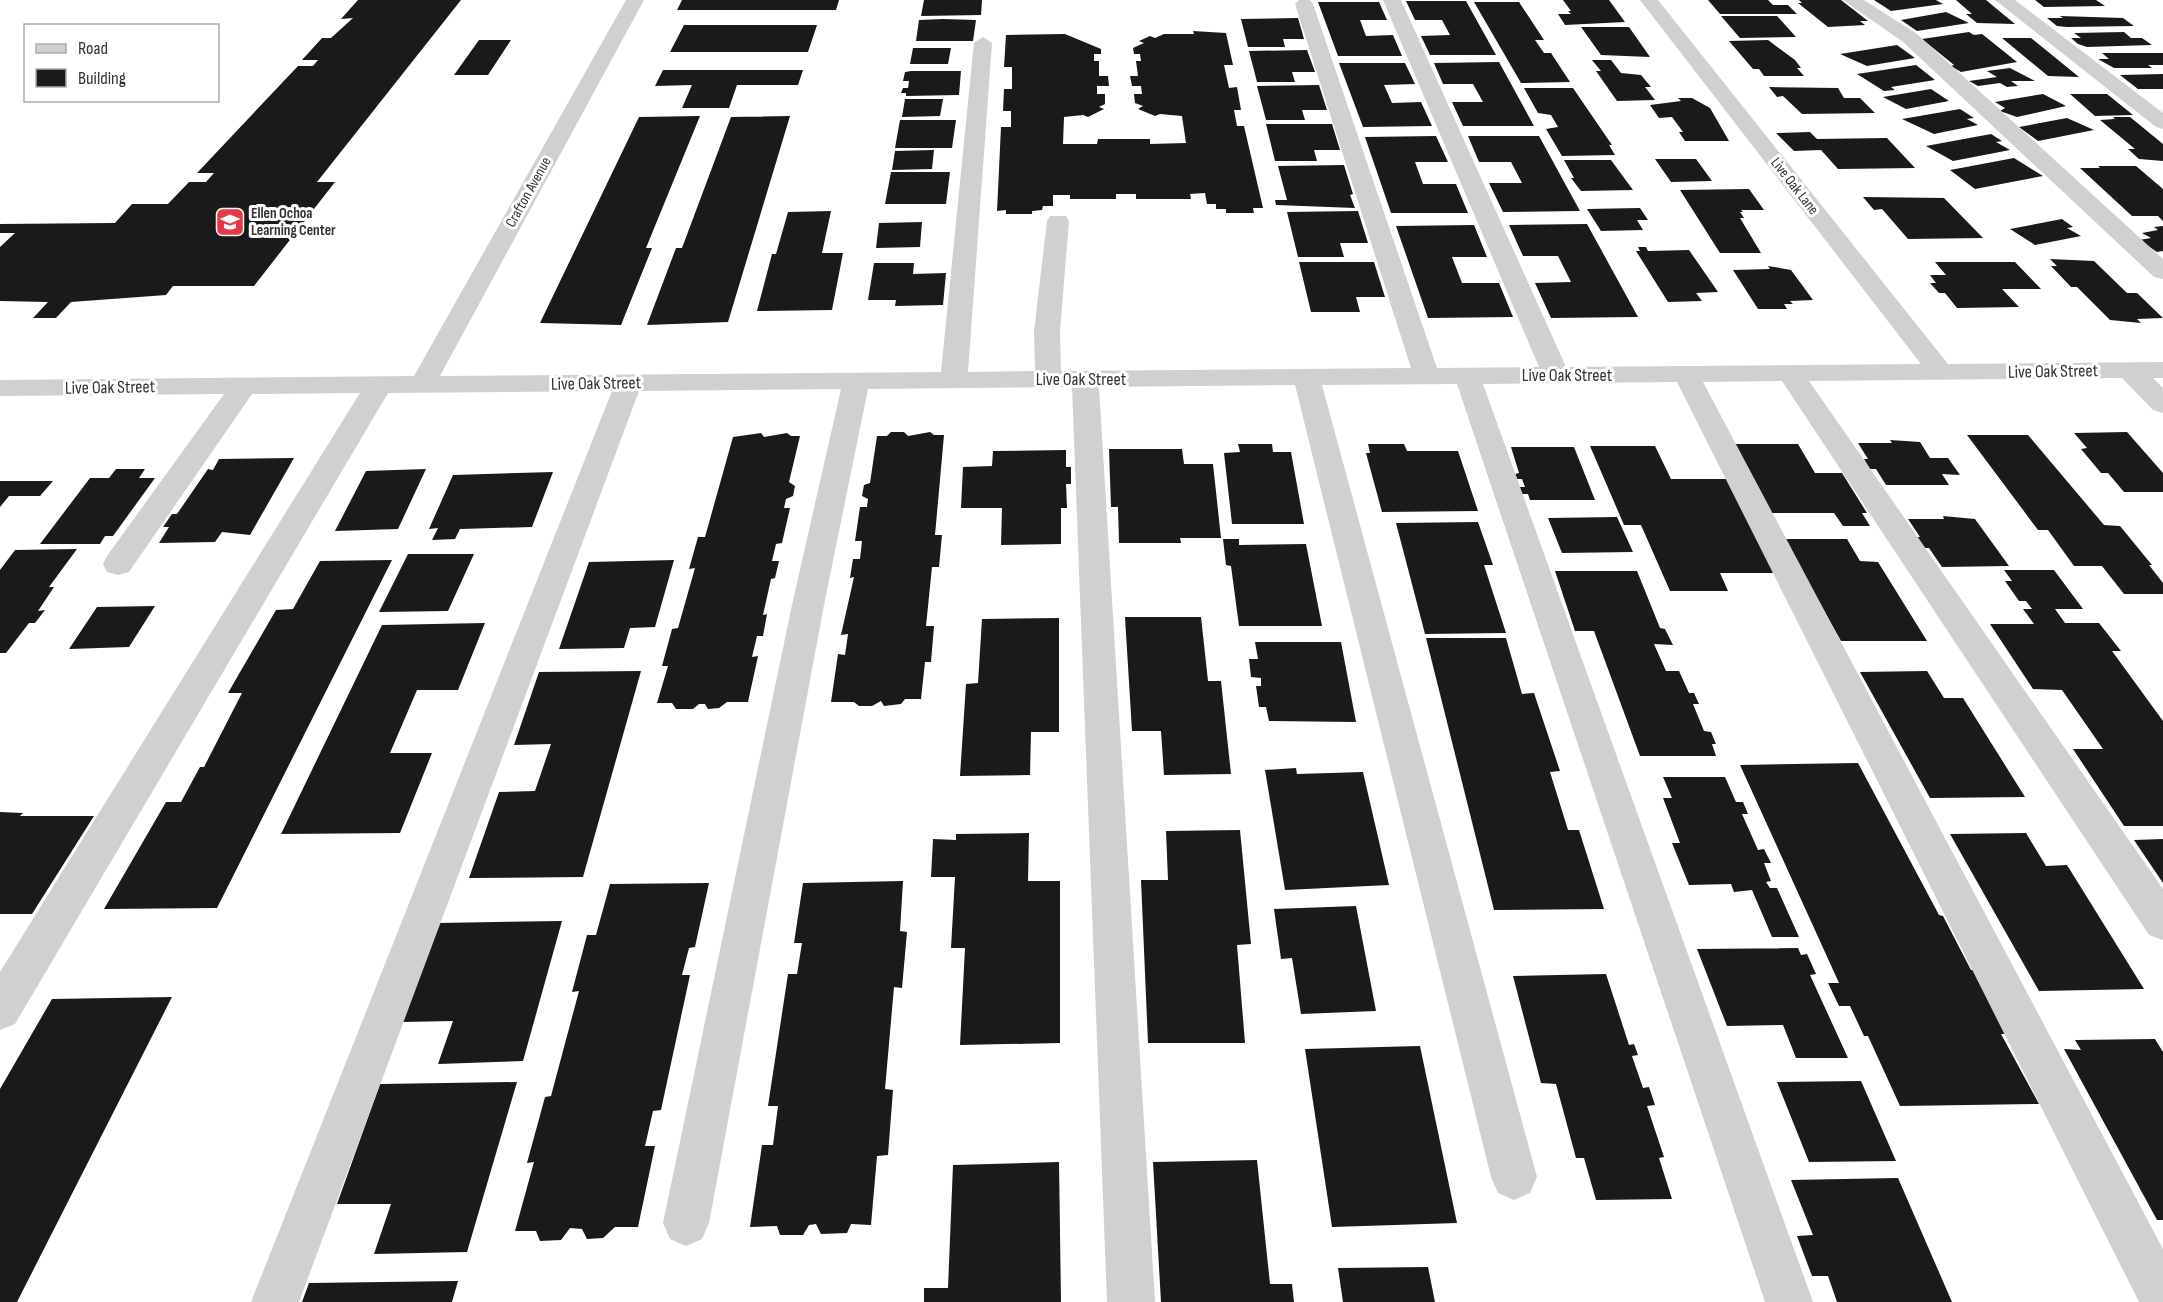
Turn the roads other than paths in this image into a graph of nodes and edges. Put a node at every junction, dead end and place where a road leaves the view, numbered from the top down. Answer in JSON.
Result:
{"nodes":[{"id":1,"x":635,"y":0,"type":"edge"},
{"id":2,"x":1392,"y":0,"type":"edge"},
{"id":3,"x":1649,"y":0,"type":"edge"},
{"id":4,"x":1852,"y":0,"type":"edge"},
{"id":5,"x":2004,"y":0,"type":"edge"},
{"id":6,"x":1304,"y":4,"type":"dead end"},
{"id":7,"x":983,"y":43,"type":"dead end"},
{"id":8,"x":2163,"y":123,"type":"edge"},
{"id":9,"x":1058,"y":221,"type":"dead end"},
{"id":10,"x":2163,"y":272,"type":"edge"},
{"id":11,"x":2128,"y":370,"type":"junction"},
{"id":12,"x":2163,"y":370,"type":"edge"},
{"id":13,"x":1941,"y":372,"type":"junction"},
{"id":14,"x":1790,"y":373,"type":"junction"},
{"id":15,"x":1686,"y":374,"type":"junction"},
{"id":16,"x":1467,"y":375,"type":"junction"},
{"id":17,"x":1556,"y":375,"type":"junction"},
{"id":18,"x":1427,"y":376,"type":"junction"},
{"id":19,"x":1306,"y":377,"type":"junction"},
{"id":20,"x":1048,"y":379,"type":"junction"},
{"id":21,"x":1085,"y":379,"type":"junction"},
{"id":22,"x":954,"y":380,"type":"junction"},
{"id":23,"x":856,"y":381,"type":"junction"},
{"id":24,"x":629,"y":382,"type":"junction"},
{"id":25,"x":379,"y":385,"type":"junction"},
{"id":26,"x":422,"y":385,"type":"junction"},
{"id":27,"x":244,"y":386,"type":"junction"},
{"id":28,"x":0,"y":388,"type":"edge"},
{"id":29,"x":2163,"y":404,"type":"edge"},
{"id":30,"x":118,"y":564,"type":"dead end"},
{"id":31,"x":2163,"y":922,"type":"edge"},
{"id":32,"x":0,"y":1010,"type":"edge"},
{"id":33,"x":1514,"y":1177,"type":"dead end"},
{"id":34,"x":686,"y":1223,"type":"dead end"},
{"id":35,"x":2163,"y":1298,"type":"edge"},
{"id":36,"x":275,"y":1302,"type":"edge"},
{"id":37,"x":1131,"y":1302,"type":"edge"},
{"id":38,"x":1789,"y":1302,"type":"edge"}],
"edges":[{"from":1,"to":26,"type":"street","name":"Crafton Avenue"},
{"from":2,"to":17,"type":"street"},
{"from":3,"to":13,"type":"street","name":"Live Oak Lane"},
{"from":4,"to":10,"type":"street"},
{"from":5,"to":8,"type":"street"},
{"from":6,"to":18,"type":"street"},
{"from":7,"to":22,"type":"street"},
{"from":9,"to":20,"type":"street"},
{"from":11,"to":12,"type":"street","name":"Live Oak Street"},
{"from":11,"to":13,"type":"street","name":"Live Oak Street"},
{"from":11,"to":29,"type":"street"},
{"from":13,"to":14,"type":"street","name":"Live Oak Street"},
{"from":14,"to":15,"type":"street","name":"Live Oak Street"},
{"from":14,"to":31,"type":"street"},
{"from":15,"to":17,"type":"street","name":"Live Oak Street"},
{"from":15,"to":35,"type":"street"},
{"from":16,"to":17,"type":"street","name":"Live Oak Street"},
{"from":16,"to":18,"type":"street","name":"Live Oak Street"},
{"from":16,"to":38,"type":"street"},
{"from":18,"to":19,"type":"street","name":"Live Oak Street"},
{"from":19,"to":21,"type":"street","name":"Live Oak Street"},
{"from":19,"to":33,"type":"street"},
{"from":20,"to":21,"type":"street","name":"Live Oak Street"},
{"from":20,"to":22,"type":"street","name":"Live Oak Street"},
{"from":21,"to":37,"type":"street"},
{"from":22,"to":23,"type":"street","name":"Live Oak Street"},
{"from":23,"to":24,"type":"street","name":"Live Oak Street"},
{"from":23,"to":34,"type":"street"},
{"from":24,"to":26,"type":"street","name":"Live Oak Street"},
{"from":24,"to":36,"type":"street"},
{"from":25,"to":26,"type":"street","name":"Live Oak Street"},
{"from":25,"to":27,"type":"street","name":"Live Oak Street"},
{"from":25,"to":32,"type":"street"},
{"from":27,"to":28,"type":"street","name":"Live Oak Street"},
{"from":27,"to":30,"type":"street"}]}
